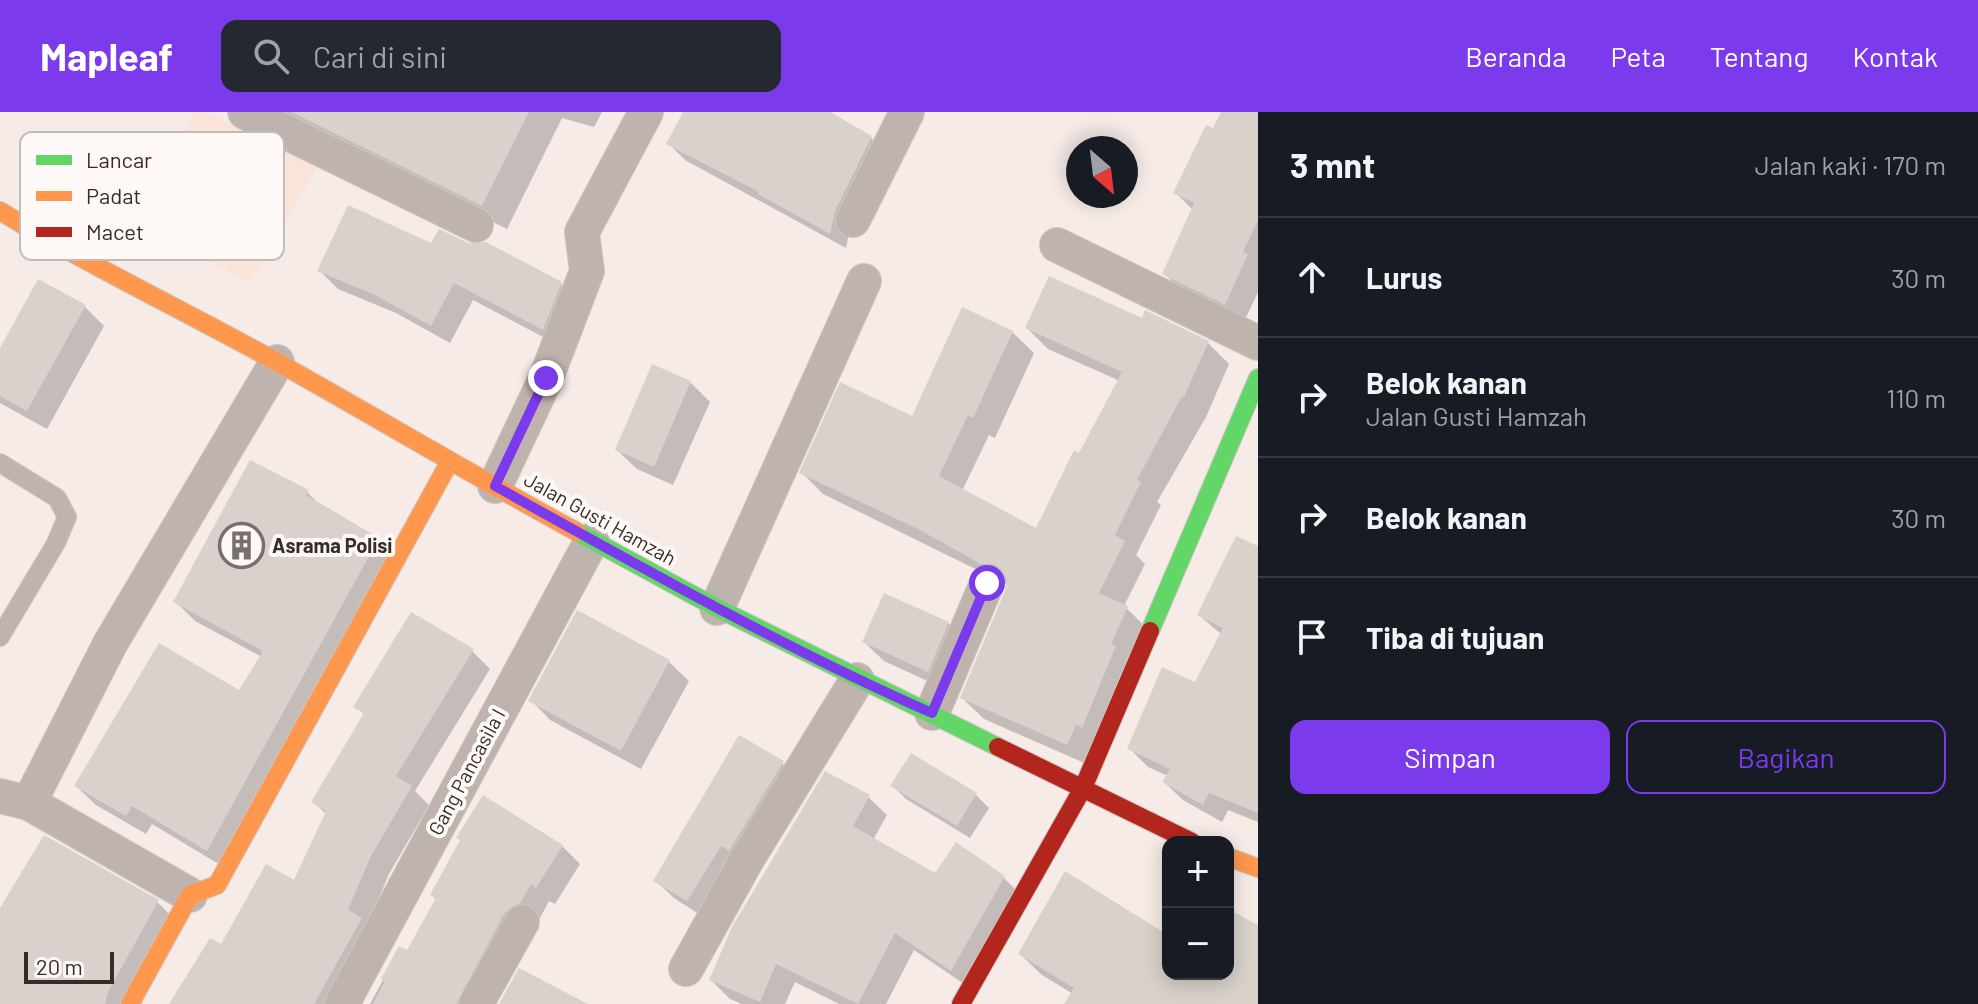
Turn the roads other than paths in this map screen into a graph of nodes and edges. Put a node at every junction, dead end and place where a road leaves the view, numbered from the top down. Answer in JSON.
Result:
{"nodes":[{"id":1,"x":245,"y":112,"type":"edge"},
{"id":2,"x":646,"y":112,"type":"edge"},
{"id":3,"x":907,"y":112,"type":"edge"},
{"id":4,"x":0,"y":211,"type":"edge"},
{"id":5,"x":853,"y":220,"type":"dead end"},
{"id":6,"x":20,"y":223,"type":"edge"},
{"id":7,"x":476,"y":225,"type":"dead end"},
{"id":8,"x":1057,"y":245,"type":"dead end"},
{"id":9,"x":84,"y":260,"type":"edge"},
{"id":10,"x":864,"y":281,"type":"dead end"},
{"id":11,"x":1258,"y":343,"type":"edge"},
{"id":12,"x":277,"y":362,"type":"junction"},
{"id":13,"x":1258,"y":378,"type":"edge"},
{"id":14,"x":0,"y":463,"type":"edge"},
{"id":15,"x":449,"y":463,"type":"junction"},
{"id":16,"x":495,"y":486,"type":"junction"},
{"id":17,"x":592,"y":540,"type":"junction"},
{"id":18,"x":987,"y":583,"type":"dead end"},
{"id":19,"x":717,"y":608,"type":"junction"},
{"id":20,"x":0,"y":637,"type":"edge"},
{"id":21,"x":857,"y":680,"type":"junction"},
{"id":22,"x":932,"y":713,"type":"junction"},
{"id":23,"x":1083,"y":788,"type":"junction"},
{"id":24,"x":8,"y":800,"type":"edge"},
{"id":25,"x":1180,"y":836,"type":"edge"},
{"id":26,"x":1234,"y":859,"type":"edge"},
{"id":27,"x":1258,"y":868,"type":"edge"},
{"id":28,"x":190,"y":895,"type":"junction"},
{"id":29,"x":522,"y":922,"type":"dead end"},
{"id":30,"x":686,"y":969,"type":"dead end"},
{"id":31,"x":130,"y":1004,"type":"edge"},
{"id":32,"x":342,"y":1004,"type":"edge"},
{"id":33,"x":476,"y":1004,"type":"edge"},
{"id":34,"x":961,"y":1004,"type":"edge"}],
"edges":[{"from":1,"to":7,"type":"street"},
{"from":2,"to":16,"type":"street"},
{"from":3,"to":5,"type":"street"},
{"from":4,"to":6,"type":"street","name":"Jalan Gusti Hamzah"},
{"from":8,"to":11,"type":"street"},
{"from":9,"to":12,"type":"street","name":"Jalan Gusti Hamzah"},
{"from":10,"to":19,"type":"street"},
{"from":12,"to":15,"type":"street","name":"Jalan Gusti Hamzah"},
{"from":12,"to":24,"type":"street"},
{"from":13,"to":23,"type":"street"},
{"from":14,"to":20,"type":"lane"},
{"from":15,"to":16,"type":"street","name":"Jalan Gusti Hamzah"},
{"from":15,"to":28,"type":"street"},
{"from":16,"to":17,"type":"street","name":"Jalan Gusti Hamzah"},
{"from":17,"to":19,"type":"street","name":"Jalan Gusti Hamzah"},
{"from":17,"to":32,"type":"street","name":"Gang Pancasila I"},
{"from":18,"to":22,"type":"street"},
{"from":19,"to":21,"type":"street","name":"Jalan Gusti Hamzah"},
{"from":21,"to":22,"type":"street","name":"Jalan Gusti Hamzah"},
{"from":21,"to":30,"type":"street"},
{"from":22,"to":23,"type":"street","name":"Jalan Gusti Hamzah"},
{"from":23,"to":25,"type":"street","name":"Jalan Gusti Hamzah"},
{"from":23,"to":34,"type":"street"},
{"from":24,"to":28,"type":"street"},
{"from":26,"to":27,"type":"street"},
{"from":28,"to":31,"type":"street"},
{"from":29,"to":33,"type":"street"}]}
